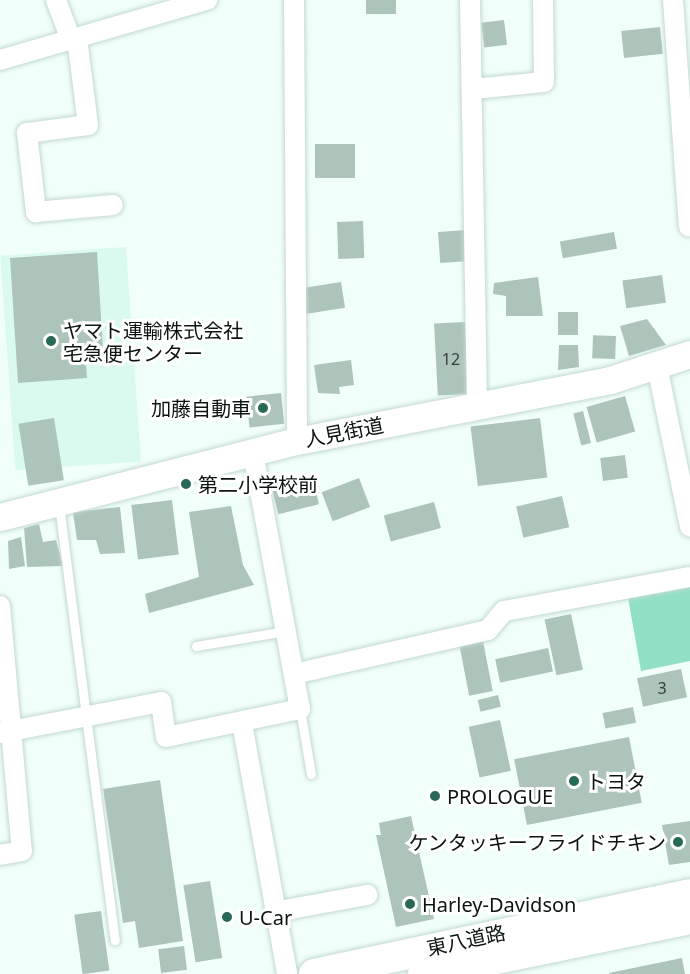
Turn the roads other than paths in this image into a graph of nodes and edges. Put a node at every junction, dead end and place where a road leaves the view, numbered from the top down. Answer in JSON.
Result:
{"nodes":[{"id":1,"x":56,"y":0,"type":"edge"},
{"id":2,"x":207,"y":0,"type":"edge"},
{"id":3,"x":294,"y":0,"type":"edge"},
{"id":4,"x":470,"y":0,"type":"edge"},
{"id":5,"x":543,"y":0,"type":"edge"},
{"id":6,"x":673,"y":0,"type":"edge"},
{"id":7,"x":74,"y":39,"type":"junction"},
{"id":8,"x":0,"y":60,"type":"edge"},
{"id":9,"x":473,"y":89,"type":"junction"},
{"id":10,"x":113,"y":205,"type":"dead end"},
{"id":11,"x":689,"y":226,"type":"edge"},
{"id":12,"x":690,"y":354,"type":"edge"},
{"id":13,"x":657,"y":366,"type":"junction"},
{"id":14,"x":477,"y":406,"type":"junction"},
{"id":15,"x":297,"y":441,"type":"junction"},
{"id":16,"x":253,"y":452,"type":"junction"},
{"id":17,"x":58,"y":501,"type":"junction"},
{"id":18,"x":0,"y":517,"type":"edge"},
{"id":19,"x":690,"y":527,"type":"edge"},
{"id":20,"x":690,"y":577,"type":"edge"},
{"id":21,"x":0,"y":606,"type":"edge"},
{"id":22,"x":286,"y":631,"type":"junction"},
{"id":23,"x":196,"y":646,"type":"dead end"},
{"id":24,"x":294,"y":674,"type":"junction"},
{"id":25,"x":300,"y":709,"type":"junction"},
{"id":26,"x":87,"y":715,"type":"junction"},
{"id":27,"x":242,"y":723,"type":"junction"},
{"id":28,"x":4,"y":736,"type":"edge"},
{"id":29,"x":311,"y":774,"type":"dead end"},
{"id":30,"x":0,"y":855,"type":"edge"},
{"id":31,"x":690,"y":894,"type":"edge"},
{"id":32,"x":368,"y":895,"type":"dead end"},
{"id":33,"x":274,"y":912,"type":"junction"},
{"id":34,"x":690,"y":919,"type":"edge"},
{"id":35,"x":115,"y":940,"type":"dead end"},
{"id":36,"x":287,"y":974,"type":"edge"},
{"id":37,"x":314,"y":974,"type":"edge"},
{"id":38,"x":423,"y":974,"type":"edge"}],
"edges":[{"from":1,"to":7,"type":"street"},
{"from":2,"to":7,"type":"street"},
{"from":3,"to":15,"type":"street"},
{"from":4,"to":9,"type":"street"},
{"from":5,"to":9,"type":"street"},
{"from":6,"to":11,"type":"street"},
{"from":7,"to":8,"type":"street"},
{"from":7,"to":10,"type":"street"},
{"from":9,"to":14,"type":"street"},
{"from":12,"to":13,"type":"main road","name":"人見街道"},
{"from":13,"to":14,"type":"main road","name":"人見街道"},
{"from":13,"to":19,"type":"street"},
{"from":14,"to":15,"type":"main road","name":"人見街道"},
{"from":15,"to":16,"type":"main road","name":"人見街道"},
{"from":16,"to":17,"type":"main road","name":"人見街道"},
{"from":16,"to":22,"type":"street"},
{"from":17,"to":18,"type":"main road","name":"人見街道"},
{"from":17,"to":26,"type":"lane"},
{"from":20,"to":24,"type":"street"},
{"from":21,"to":28,"type":"street"},
{"from":22,"to":23,"type":"lane"},
{"from":22,"to":24,"type":"street"},
{"from":24,"to":25,"type":"street"},
{"from":25,"to":27,"type":"street"},
{"from":25,"to":29,"type":"lane"},
{"from":26,"to":27,"type":"street"},
{"from":26,"to":28,"type":"street"},
{"from":26,"to":35,"type":"lane"},
{"from":27,"to":33,"type":"street"},
{"from":28,"to":30,"type":"street"},
{"from":31,"to":37,"type":"main road","name":"東八道路"},
{"from":32,"to":33,"type":"street"},
{"from":33,"to":36,"type":"street"},
{"from":34,"to":38,"type":"main road","name":"東八道路"}]}
